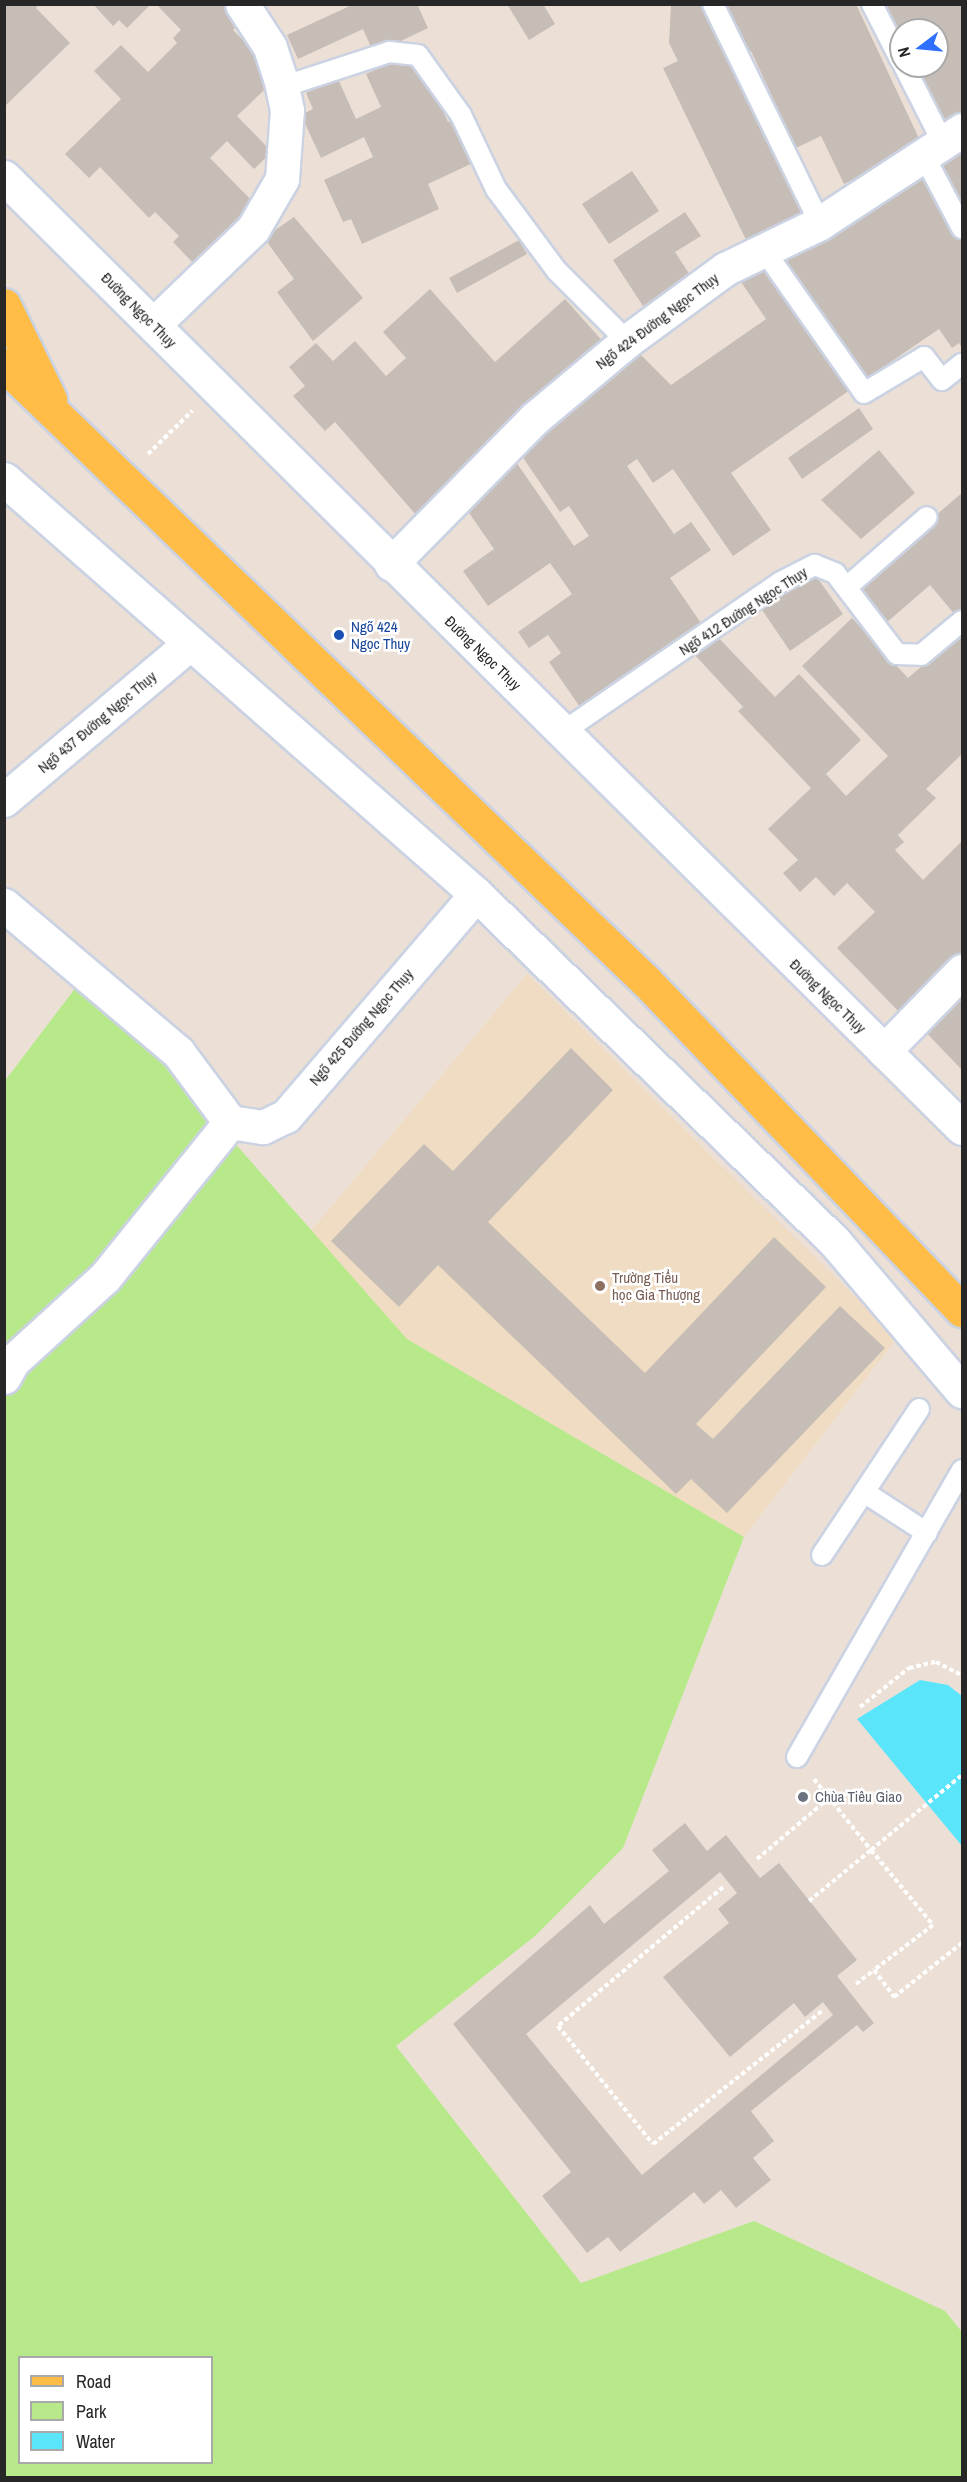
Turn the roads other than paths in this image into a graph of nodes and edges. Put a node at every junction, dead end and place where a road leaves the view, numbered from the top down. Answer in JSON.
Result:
{"nodes":[{"id":1,"x":713,"y":4,"type":"edge"},
{"id":2,"x":872,"y":4,"type":"edge"},
{"id":3,"x":244,"y":6,"type":"edge"},
{"id":4,"x":889,"y":37,"type":"edge"},
{"id":5,"x":910,"y":78,"type":"edge"},
{"id":6,"x":282,"y":87,"type":"junction"},
{"id":7,"x":942,"y":142,"type":"edge"},
{"id":8,"x":4,"y":177,"type":"edge"},
{"id":9,"x":820,"y":223,"type":"junction"},
{"id":10,"x":963,"y":228,"type":"edge"},
{"id":11,"x":764,"y":250,"type":"junction"},
{"id":12,"x":4,"y":304,"type":"edge"},
{"id":13,"x":154,"y":324,"type":"junction"},
{"id":14,"x":627,"y":341,"type":"junction"},
{"id":15,"x":963,"y":364,"type":"edge"},
{"id":16,"x":4,"y":365,"type":"edge"},
{"id":17,"x":59,"y":417,"type":"junction"},
{"id":18,"x":4,"y":479,"type":"edge"},
{"id":19,"x":927,"y":517,"type":"dead end"},
{"id":20,"x":391,"y":564,"type":"junction"},
{"id":21,"x":847,"y":587,"type":"junction"},
{"id":22,"x":963,"y":621,"type":"edge"},
{"id":23,"x":189,"y":644,"type":"junction"},
{"id":24,"x":564,"y":731,"type":"junction"},
{"id":25,"x":4,"y":800,"type":"edge"},
{"id":26,"x":476,"y":894,"type":"junction"},
{"id":27,"x":4,"y":905,"type":"edge"},
{"id":28,"x":963,"y":970,"type":"edge"},
{"id":29,"x":884,"y":1051,"type":"junction"},
{"id":30,"x":230,"y":1122,"type":"junction"},
{"id":31,"x":963,"y":1128,"type":"edge"},
{"id":32,"x":963,"y":1310,"type":"edge"},
{"id":33,"x":4,"y":1377,"type":"edge"},
{"id":34,"x":963,"y":1391,"type":"edge"},
{"id":35,"x":919,"y":1409,"type":"dead end"},
{"id":36,"x":963,"y":1470,"type":"edge"},
{"id":37,"x":864,"y":1492,"type":"junction"},
{"id":38,"x":927,"y":1533,"type":"junction"},
{"id":39,"x":822,"y":1556,"type":"dead end"},
{"id":40,"x":797,"y":1757,"type":"road end"}],
"edges":[{"from":1,"to":9,"type":"lane"},
{"from":2,"to":4,"type":"lane"},
{"from":3,"to":6,"type":"street"},
{"from":5,"to":7,"type":"lane"},
{"from":6,"to":13,"type":"street"},
{"from":6,"to":14,"type":"lane"},
{"from":7,"to":9,"type":"street","name":"Ngõ 424 Đường Ngọc Thụy"},
{"from":7,"to":10,"type":"lane"},
{"from":8,"to":13,"type":"street","name":"Đường Ngọc Thụy"},
{"from":9,"to":11,"type":"street","name":"Ngõ 424 Đường Ngọc Thụy"},
{"from":11,"to":14,"type":"street","name":"Ngõ 424 Đường Ngọc Thụy"},
{"from":11,"to":15,"type":"lane"},
{"from":12,"to":17,"type":"main road"},
{"from":13,"to":20,"type":"street","name":"Đường Ngọc Thụy"},
{"from":14,"to":20,"type":"street","name":"Ngõ 424 Đường Ngọc Thụy"},
{"from":16,"to":17,"type":"main road"},
{"from":17,"to":32,"type":"main road"},
{"from":18,"to":23,"type":"street"},
{"from":19,"to":21,"type":"lane"},
{"from":20,"to":24,"type":"street","name":"Đường Ngọc Thụy"},
{"from":21,"to":22,"type":"lane","name":"Ngõ 412 Đường Ngọc Thụy"},
{"from":21,"to":24,"type":"lane","name":"Ngõ 412 Đường Ngọc Thụy"},
{"from":23,"to":25,"type":"street","name":"Ngõ 437 Đường Ngọc Thụy"},
{"from":23,"to":26,"type":"street"},
{"from":24,"to":29,"type":"street","name":"Đường Ngọc Thụy"},
{"from":26,"to":30,"type":"street","name":"Ngõ 425 Đường Ngọc Thụy"},
{"from":26,"to":34,"type":"street"},
{"from":27,"to":30,"type":"street"},
{"from":28,"to":29,"type":"street"},
{"from":29,"to":31,"type":"street","name":"Đường Ngọc Thụy"},
{"from":30,"to":33,"type":"street"},
{"from":35,"to":37,"type":"lane"},
{"from":36,"to":38,"type":"lane"},
{"from":37,"to":38,"type":"lane"},
{"from":37,"to":39,"type":"lane"},
{"from":38,"to":40,"type":"lane"}]}
